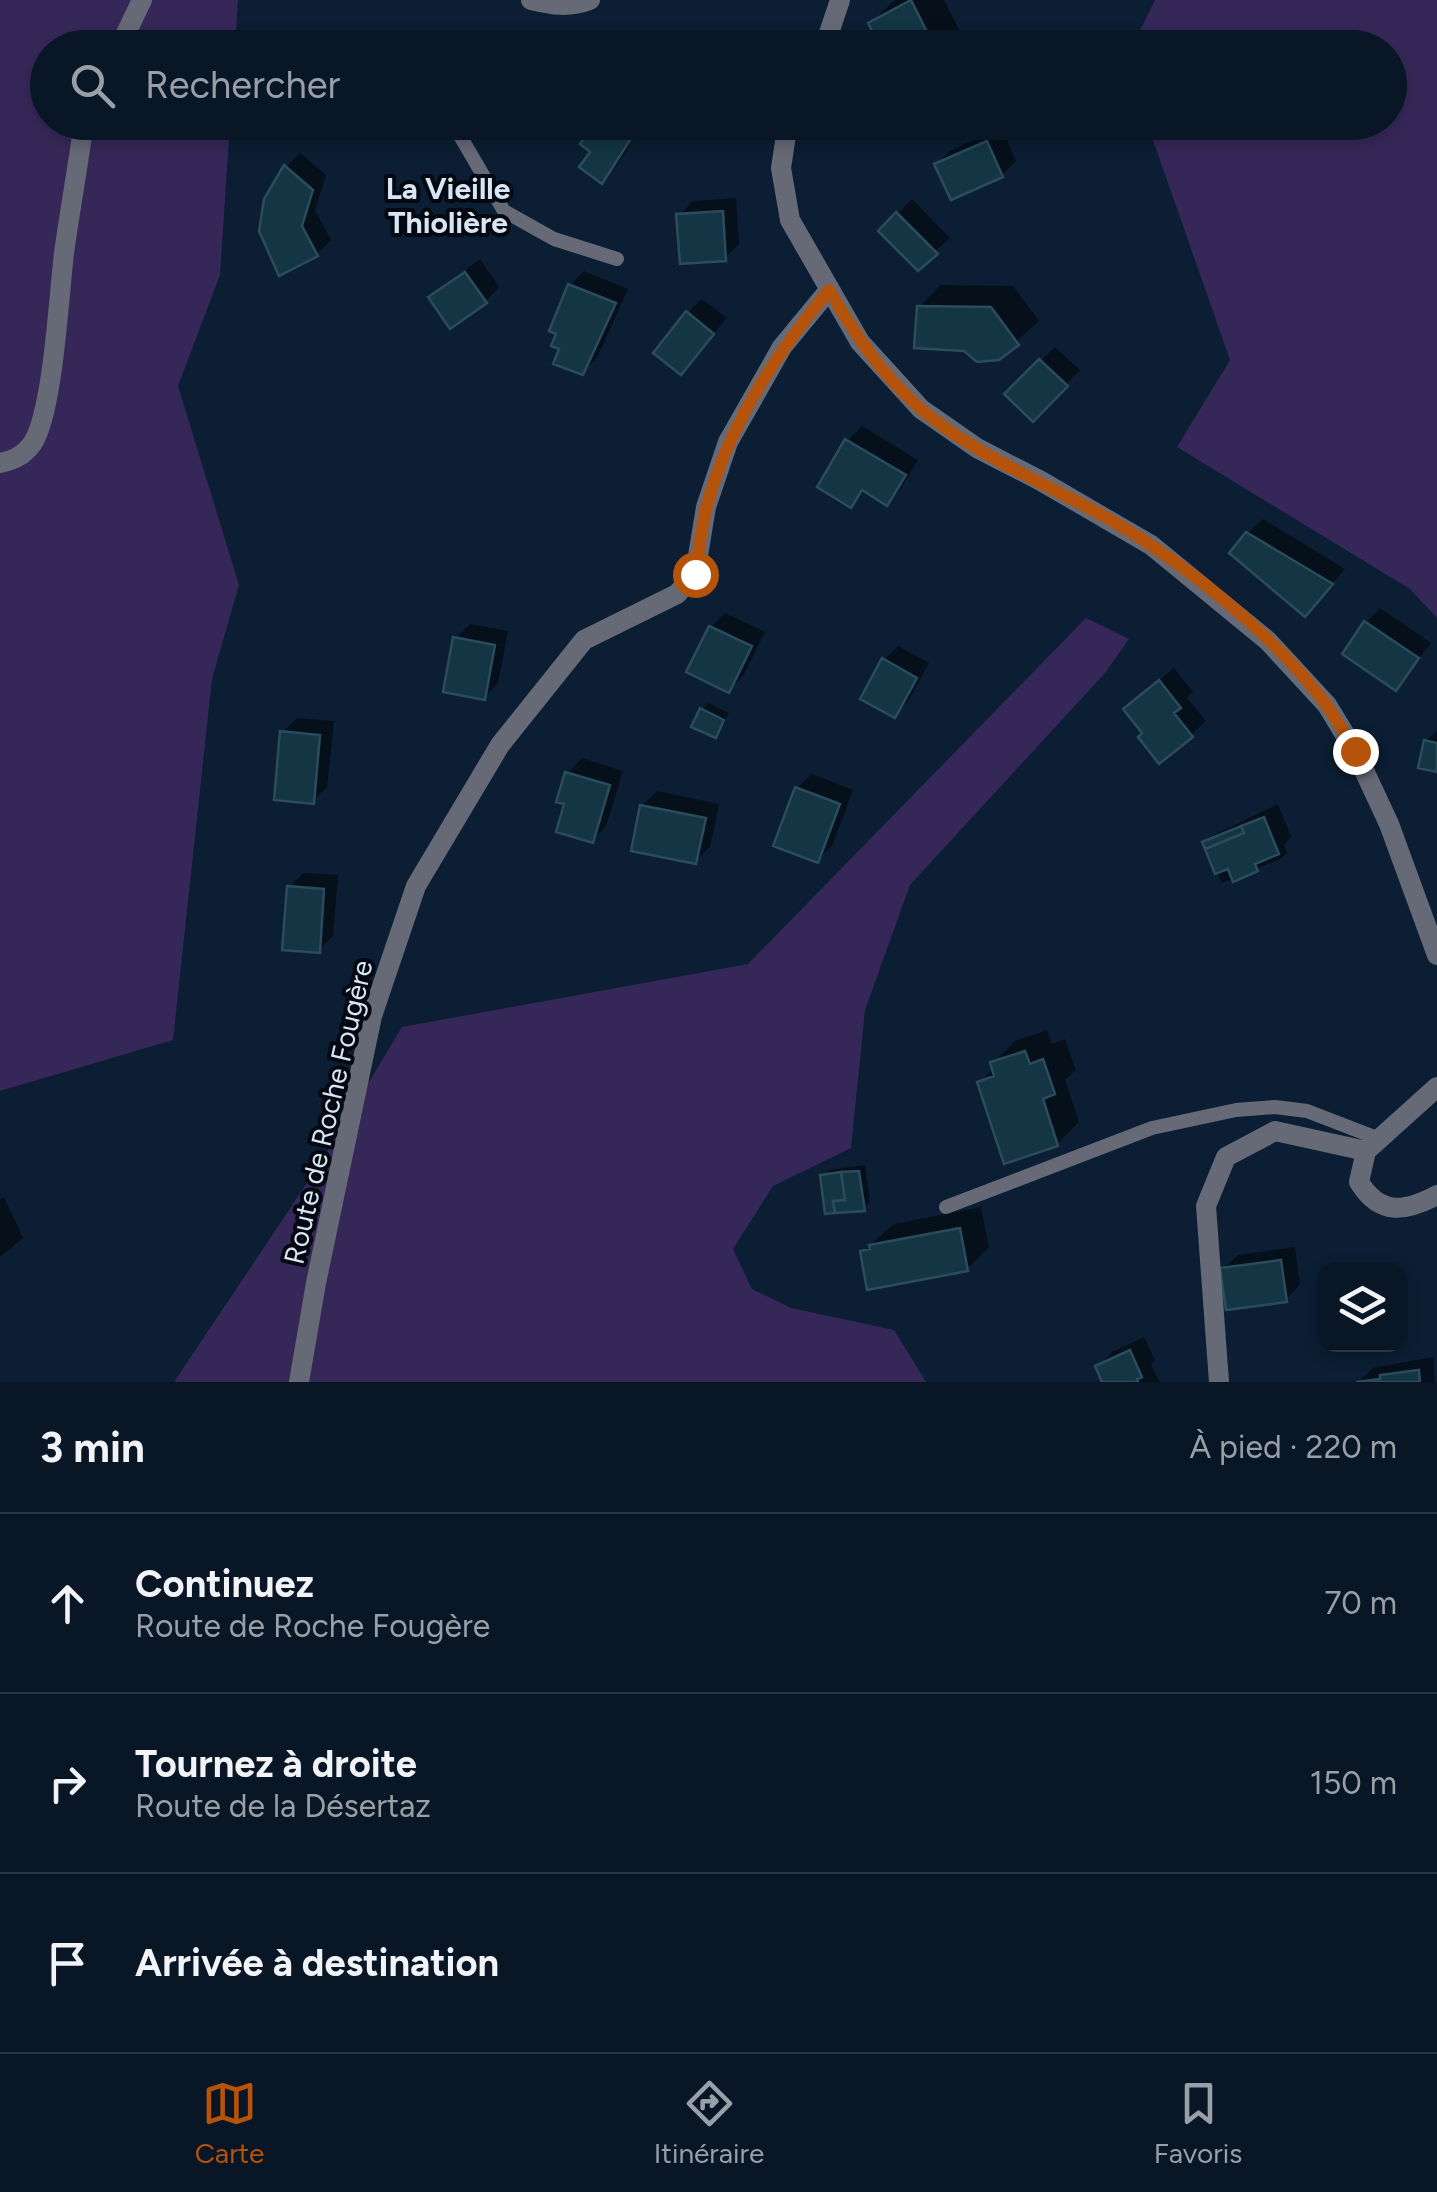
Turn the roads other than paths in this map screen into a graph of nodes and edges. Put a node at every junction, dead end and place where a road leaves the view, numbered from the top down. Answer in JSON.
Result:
{"nodes":[{"id":1,"x":142,"y":0,"type":"edge"},
{"id":2,"x":531,"y":0,"type":"edge"},
{"id":3,"x":590,"y":0,"type":"edge"},
{"id":4,"x":840,"y":0,"type":"edge"},
{"id":5,"x":128,"y":30,"type":"edge"},
{"id":6,"x":830,"y":30,"type":"edge"},
{"id":7,"x":81,"y":140,"type":"edge"},
{"id":8,"x":463,"y":140,"type":"edge"},
{"id":9,"x":785,"y":140,"type":"edge"},
{"id":10,"x":617,"y":258,"type":"dead end"},
{"id":11,"x":829,"y":290,"type":"junction"},
{"id":12,"x":0,"y":463,"type":"edge"},
{"id":13,"x":1437,"y":956,"type":"edge"},
{"id":14,"x":1437,"y":1086,"type":"edge"},
{"id":15,"x":1371,"y":1145,"type":"junction"},
{"id":16,"x":1437,"y":1196,"type":"edge"},
{"id":17,"x":946,"y":1207,"type":"dead end"},
{"id":18,"x":299,"y":1382,"type":"edge"},
{"id":19,"x":1218,"y":1382,"type":"edge"}],
"edges":[{"from":1,"to":5,"type":"street"},
{"from":2,"to":3,"type":"street"},
{"from":4,"to":6,"type":"street"},
{"from":7,"to":12,"type":"street"},
{"from":8,"to":10,"type":"lane"},
{"from":9,"to":11,"type":"street"},
{"from":11,"to":13,"type":"street"},
{"from":11,"to":18,"type":"street","name":"Route de Roche Fougère"},
{"from":14,"to":15,"type":"street"},
{"from":15,"to":16,"type":"street"},
{"from":15,"to":17,"type":"lane"},
{"from":15,"to":19,"type":"street"}]}
